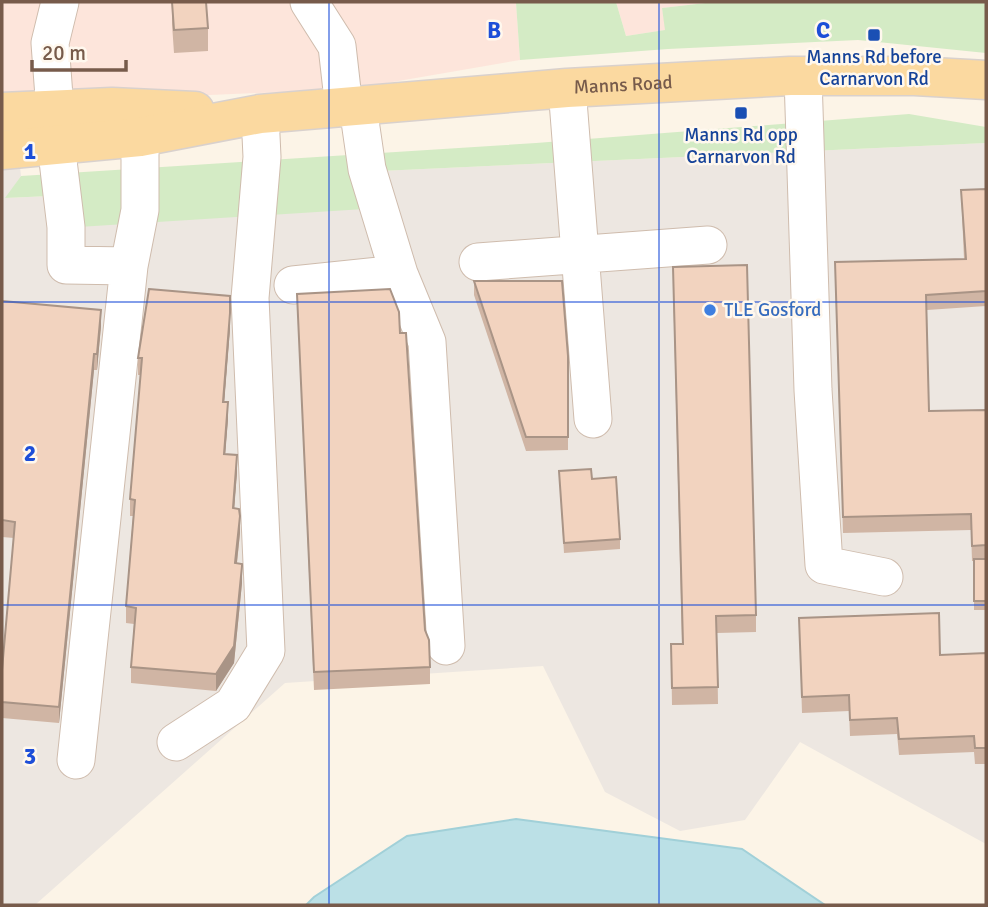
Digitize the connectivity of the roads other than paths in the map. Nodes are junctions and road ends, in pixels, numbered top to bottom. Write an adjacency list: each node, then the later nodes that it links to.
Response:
1 (60, 2): 9 (lane)
2 (309, 2): 6 (lane)
3 (803, 77): 4 (main road, Manns Road); 5 (main road, Manns Road); 19 (lane)
4 (986, 80)
5 (567, 88): 6 (main road, Manns Road); 13 (lane)
6 (351, 107): 8 (main road, Manns Road); 16 (lane)
7 (2, 112): 9 (main road, Manns Road)
8 (260, 114): 9 (main road, Manns Road); 10 (main road, Manns Road); 21 (lane)
9 (56, 127): 10 (main road, Manns Road); 11 (main road, Manns Road); 15 (lane)
10 (140, 136): 15 (lane)
11 (2, 150)
12 (708, 245): 13 (lane)
13 (581, 255): 14 (lane); 18 (lane)
14 (478, 262)
15 (129, 266): 22 (lane)
16 (399, 274): 17 (lane); 20 (lane)
17 (293, 285)
18 (593, 419)
19 (884, 577)
20 (446, 646)
21 (176, 742)
22 (76, 760)

